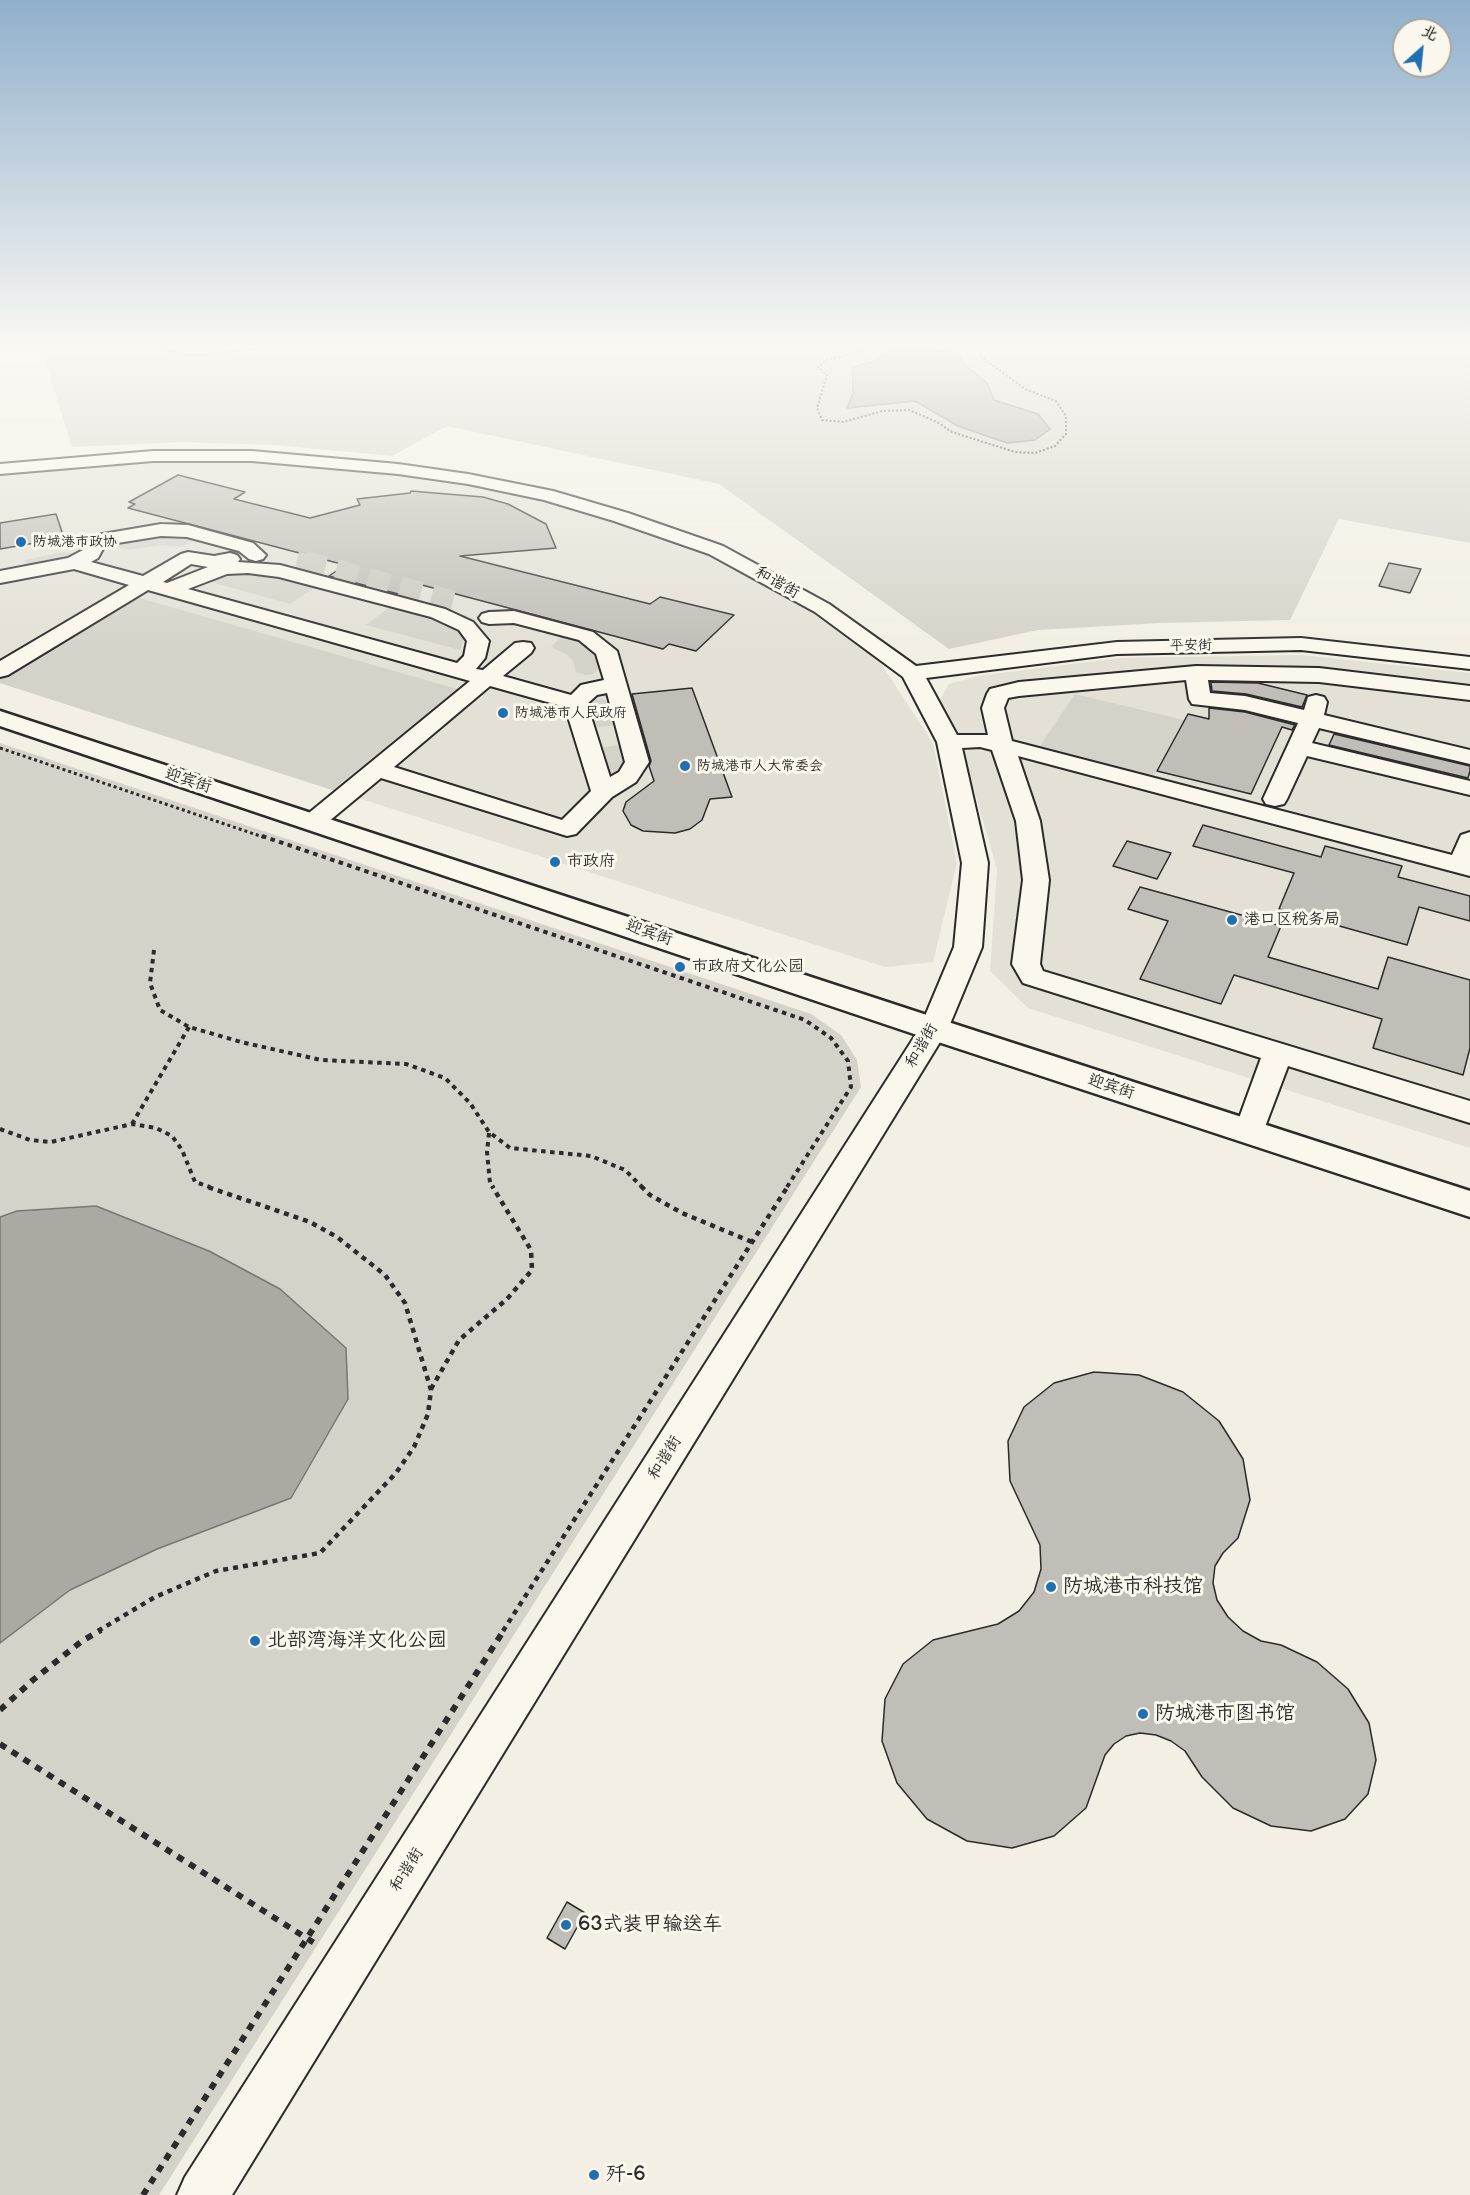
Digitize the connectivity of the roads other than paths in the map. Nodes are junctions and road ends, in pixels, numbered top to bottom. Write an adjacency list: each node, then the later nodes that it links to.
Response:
1 (0, 469): 18 (street, 和谐街)
2 (98, 540): 3 (street); 4 (street); 5 (street)
3 (55, 548)
4 (256, 555): 6 (street); 8 (street)
5 (75, 563): 7 (street); 8 (street)
6 (288, 566): 9 (street); 10 (street)
7 (0, 577)
8 (146, 583): 9 (street); 13 (street)
9 (178, 585): 16 (street)
10 (447, 607): 11 (street); 16 (street)
11 (489, 618): 21 (street); 22 (street)
12 (0, 651): 13 (street)
13 (21, 657): 17 (street)
14 (1429, 658): 15 (street, 平安街); 18 (street, 平安街); 23 (street)
15 (1470, 663)
16 (468, 664): 21 (street)
17 (0, 670)
18 (912, 673): 28 (street, 和谐街)
19 (1196, 673): 20 (street); 27 (street); 29 (street)
20 (1319, 675): 23 (street); 27 (street)
21 (487, 678): 25 (street); 32 (street)
22 (616, 684): 25 (street); 34 (street)
23 (1433, 687): 24 (street)
24 (1470, 693)
25 (575, 703): 34 (street)
26 (0, 718): 36 (main road, 迎宾街)
27 (1311, 719): 30 (street); 31 (street)
28 (950, 742): 29 (street); 39 (street, 和谐街)
29 (1002, 746): 38 (street); 40 (street)
30 (1299, 747): 33 (street); 35 (street)
31 (1470, 757)
32 (377, 769): 34 (street); 36 (street)
33 (1470, 788)
34 (603, 792)
35 (1275, 799)
36 (312, 822): 39 (main road, 迎宾街)
37 (1470, 840): 38 (street)
38 (1466, 867)
39 (934, 1029): 42 (main road, 迎宾街); 44 (street, 和谐街)
40 (1278, 1052): 41 (street); 42 (street)
41 (1470, 1112)
42 (1249, 1132): 43 (main road, 迎宾街)
43 (1470, 1204)
44 (203, 2195)

